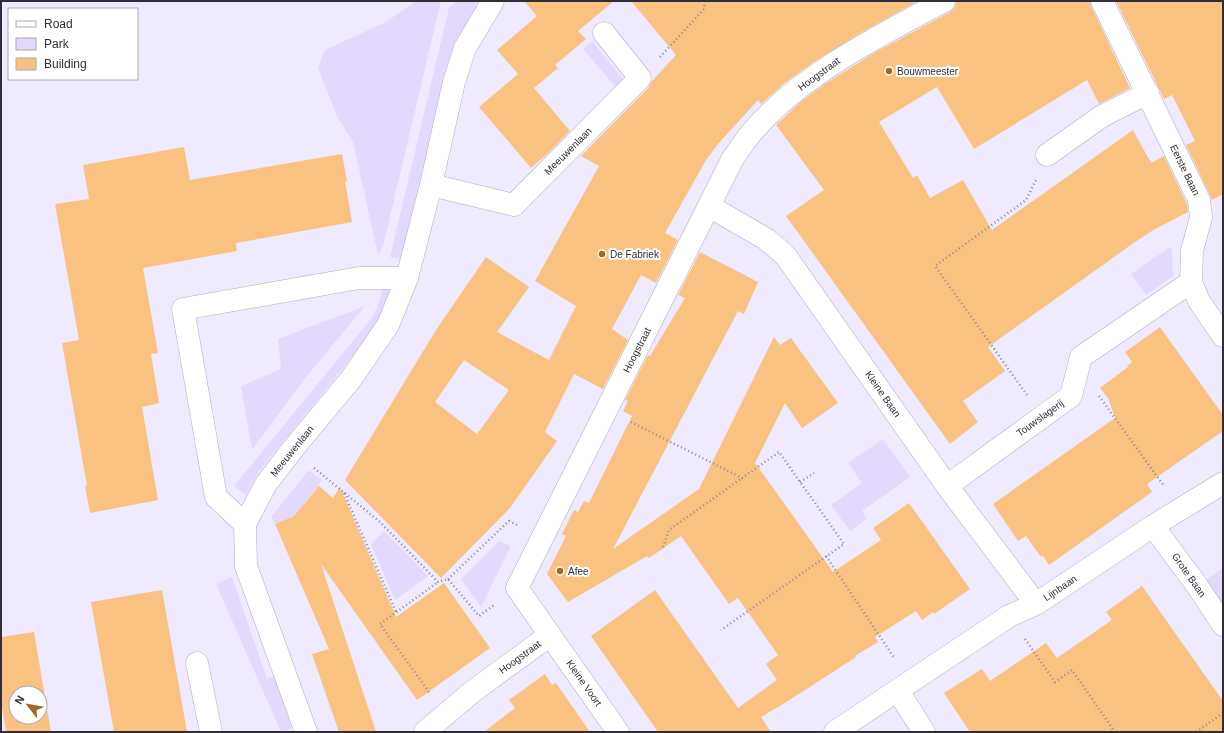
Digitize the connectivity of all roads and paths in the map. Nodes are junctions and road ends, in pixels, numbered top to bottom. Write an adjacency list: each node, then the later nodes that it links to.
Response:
1 (493, 1): 9 (street, Meeuwenlaan)
2 (705, 1): 6 (path)
3 (944, 1): 10 (street, Hoogstraat)
4 (1102, 1): 7 (street, Eerste Baan)
5 (604, 33): 6 (street)
6 (640, 78): 9 (street, Meeuwenlaan)
7 (1148, 93): 8 (street); 12 (street, Eerste Baan)
8 (1048, 156): 16 (path)
9 (432, 185): 11 (street, Meeuwenlaan)
10 (709, 206): 15 (street, Hoogstraat); 22 (street, Kleine Baan)
11 (407, 278): 17 (street, Meeuwenlaan); 25 (street)
12 (1191, 282): 13 (street, Eerste Baan); 14 (street, Touwslagerij)
13 (1223, 336)
14 (1070, 396): 16 (street, Touwslagerij); 24 (path)
15 (607, 410): 19 (path); 27 (street, Hoogstraat)
16 (1042, 417): 22 (street, Touwslagerij)
17 (292, 450): 23 (path); 25 (street, Meeuwenlaan)
18 (814, 473): 20 (path)
19 (742, 478): 20 (path); 28 (path)
20 (800, 482): 29 (path)
21 (1223, 483): 24 (street, Lijnbaan)
22 (947, 486): 33 (street, Kleine Baan)
23 (344, 492): 31 (path); 34 (path)
24 (1181, 509): 26 (street, Lijnbaan)
25 (245, 524): 44 (street, Meeuwenlaan)
26 (1153, 526): 33 (street, Lijnbaan); 36 (street, Grote Baan)
27 (543, 537): 30 (path); 32 (street, Hoogstraat)
28 (663, 548)
29 (826, 556): 37 (path); 40 (path)
30 (448, 579): 31 (path); 32 (path)
31 (438, 582): 34 (path)
32 (517, 588): 38 (street, Hoogstraat)
33 (1036, 604): 35 (street, Lijnbaan)
34 (396, 612): 42 (path)
35 (1009, 616): 40 (street, Lijnbaan); 49 (path)
36 (1223, 625)
37 (721, 630)
38 (550, 635): 42 (street, Hoogstraat); 46 (street, Kleine Voort)
39 (197, 663): 43 (street)
40 (904, 687): 47 (street, Lijnbaan); 48 (street)
41 (1223, 713): 50 (path)
42 (445, 715): 45 (street, Hoogstraat)
43 (211, 732)
44 (306, 732)
45 (425, 732)
46 (618, 732)
47 (835, 732)
48 (924, 732)
49 (1116, 732)
50 (1196, 732)

